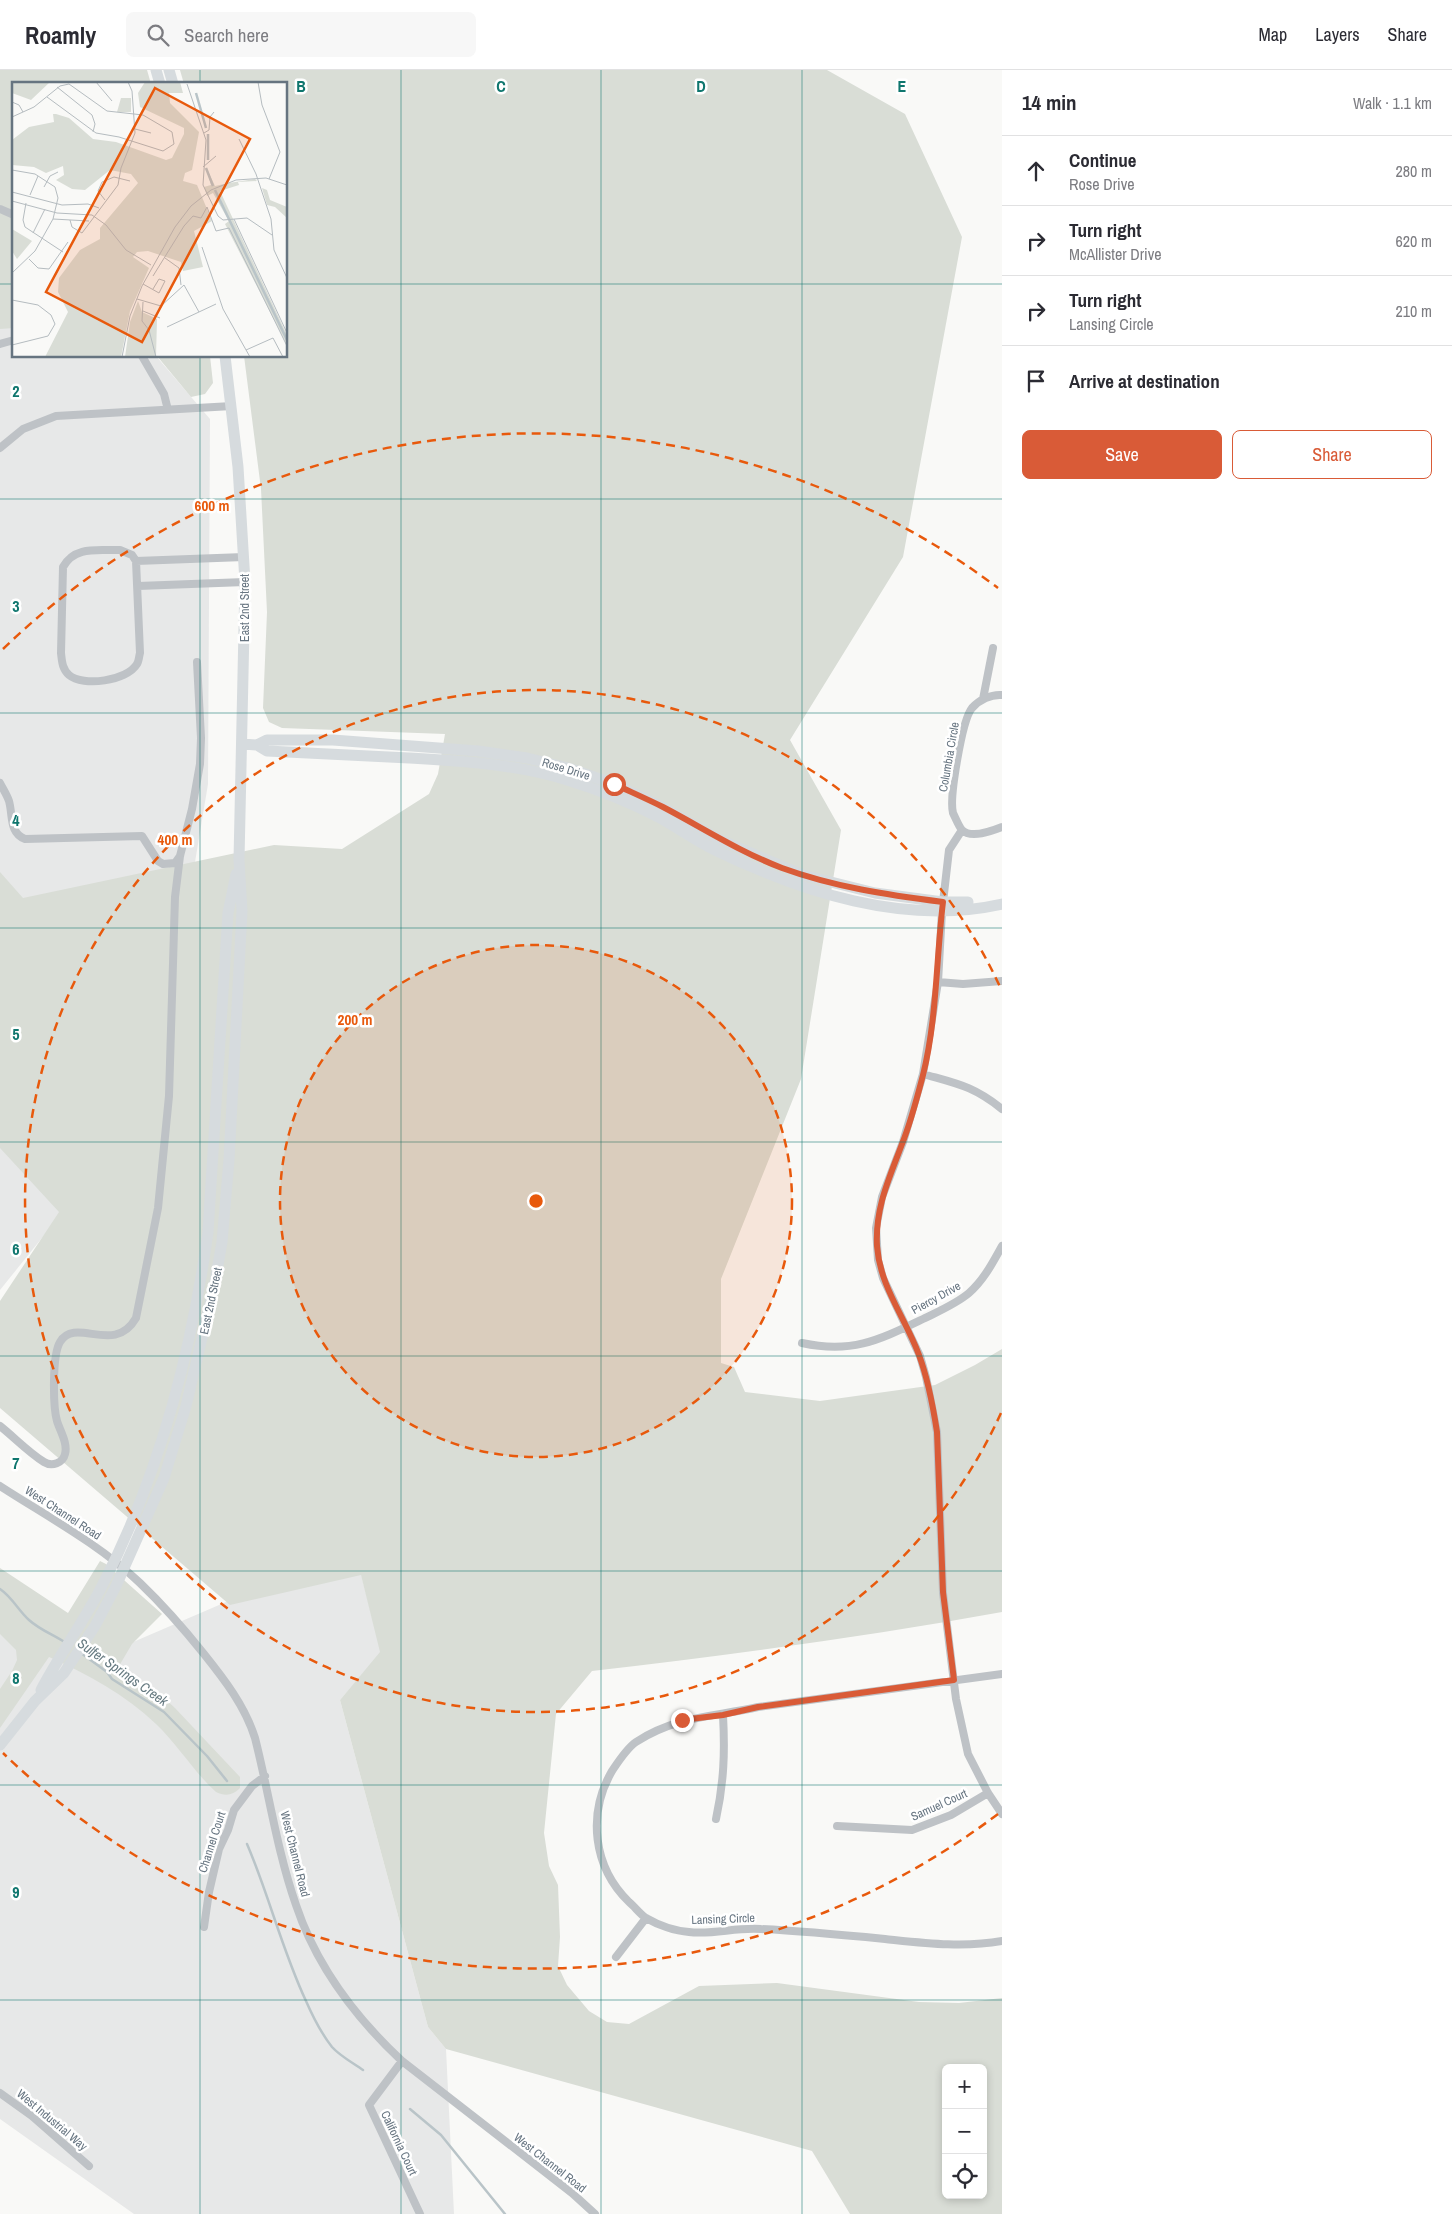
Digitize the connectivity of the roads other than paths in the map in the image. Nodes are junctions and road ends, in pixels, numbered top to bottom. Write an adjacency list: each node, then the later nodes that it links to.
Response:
1 (0, 208): 2 (street)
2 (12, 214)
3 (143, 358): 6 (street)
4 (225, 358): 5 (main road, East 2nd Street)
5 (232, 406): 6 (street); 8 (main road, East 2nd Street)
6 (168, 410): 7 (street)
7 (0, 448)
8 (244, 557): 9 (street); 10 (main road, East 2nd Street)
9 (136, 561): 11 (street); 11 (street)
10 (245, 582): 11 (street); 16 (main road, East 2nd Street)
11 (138, 586)
12 (993, 648): 15 (street)
13 (197, 662): 20 (street)
14 (1002, 695): 15 (street)
15 (983, 699): 19 (street, Columbia Circle)
16 (243, 744): 21 (main road, East 2nd Street); 24 (main road, Rose Drive)
17 (0, 783): 20 (street)
18 (1002, 827): 19 (street)
19 (962, 830): 24 (street)
20 (180, 856): 32 (street)
21 (239, 860): 36 (main road, East 2nd Street); 36 (main road, East 2nd Street)
22 (1002, 896): 24 (main road, Rose Drive)
23 (1002, 904): 24 (main road, Rose Drive)
24 (942, 907): 26 (street)
25 (1002, 981): 26 (street)
26 (938, 982): 27 (street)
27 (924, 1074): 28 (street); 30 (street)
28 (1002, 1109)
29 (1002, 1246): 30 (street, Piercy Drive)
30 (906, 1327): 31 (street, Piercy Drive); 35 (street)
31 (802, 1344)
32 (0, 1426)
33 (0, 1486): 39 (street, West Channel Road)
34 (1002, 1674): 35 (street, Lansing Circle)
35 (954, 1680): 37 (street, Lansing Circle); 40 (street)
36 (35, 1701): 38 (main road, East 2nd Street)
37 (723, 1715): 42 (street); 44 (street, Lansing Circle)
38 (0, 1745)
39 (265, 1776): 45 (street, Channel Court); 48 (street, West Channel Road)
40 (988, 1793): 41 (street); 43 (street, Samuel Court)
41 (1002, 1814)
42 (716, 1819)
43 (837, 1826)
44 (646, 1918): 46 (street, Lansing Circle); 47 (street)
45 (204, 1927)
46 (1002, 1941)
47 (616, 1958)
48 (402, 2061): 51 (street, California Court); 52 (street, West Channel Road)
49 (0, 2093): 50 (street, West Industrial Way)
50 (89, 2166)
51 (420, 2214)
52 (595, 2214)

